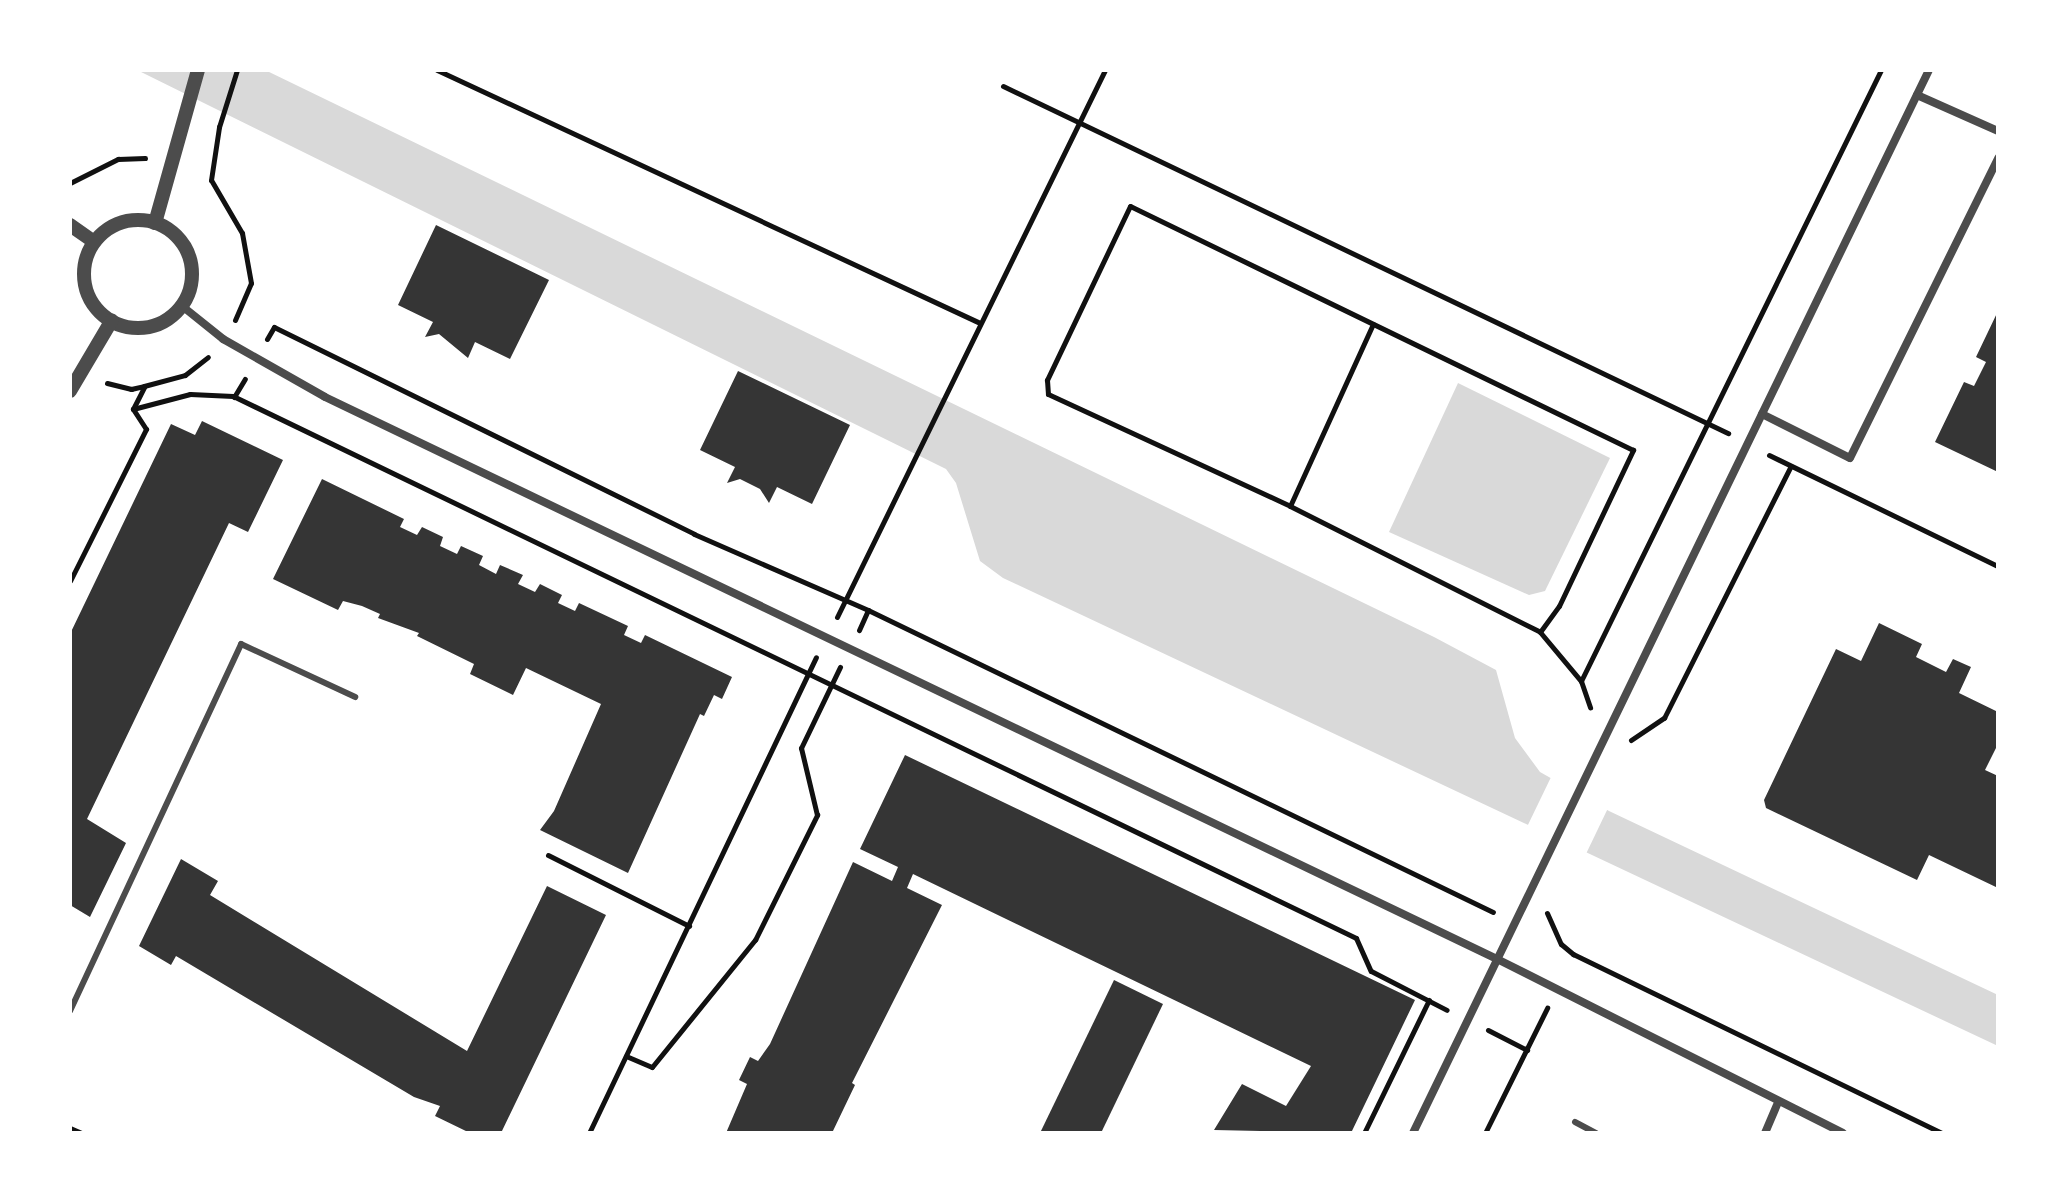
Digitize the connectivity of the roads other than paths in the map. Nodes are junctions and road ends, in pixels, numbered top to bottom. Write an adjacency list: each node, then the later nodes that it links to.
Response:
1 (198, 70): 6 (street)
2 (1929, 70): 3 (street)
3 (1917, 95): 4 (street); 12 (street)
4 (1998, 131)
5 (1998, 158): 12 (street)
6 (155, 223): 8 (street); 9 (street)
7 (70, 225): 8 (street)
8 (94, 242): 10 (street)
9 (182, 306): 10 (street); 14 (street)
10 (112, 320): 11 (street)
11 (70, 391)
12 (1762, 414): 14 (street)
13 (355, 697): 15 (lane)
14 (1497, 959): 16 (street); 18 (street)
15 (70, 1011)
16 (1778, 1102): 20 (street); 21 (street)
17 (1575, 1122): 19 (lane)
18 (1413, 1133)
19 (1596, 1133)
20 (1765, 1133)
21 (1843, 1133)

